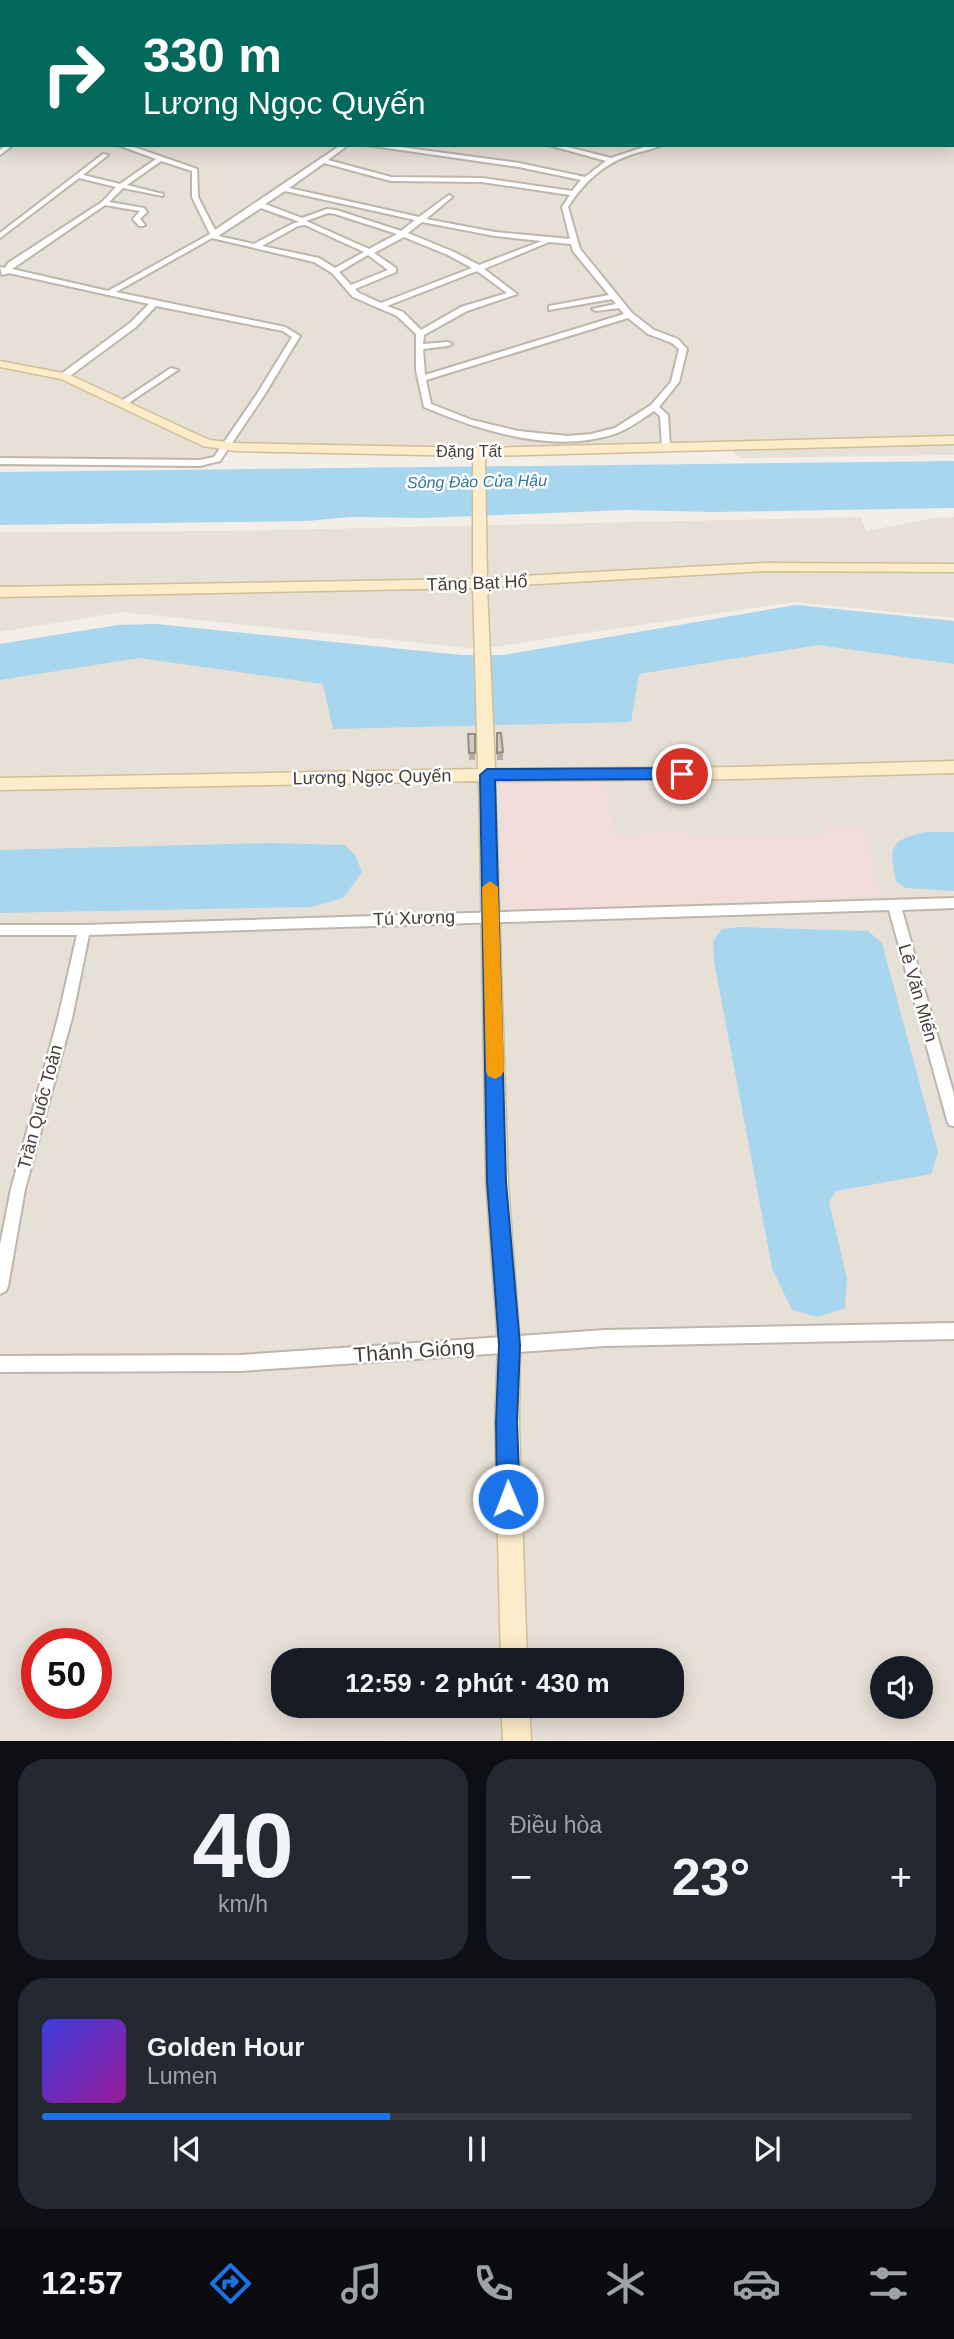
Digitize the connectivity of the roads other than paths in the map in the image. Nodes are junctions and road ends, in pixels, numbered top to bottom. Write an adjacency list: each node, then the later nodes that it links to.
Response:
1 (136, 147): 7 (street)
2 (342, 147): 9 (street)
3 (384, 147): 11 (street)
4 (559, 147): 8 (street)
5 (651, 147): 8 (street)
6 (105, 155): 10 (street)
7 (161, 158): 12 (street); 24 (street)
8 (610, 160): 11 (street)
9 (323, 161): 13 (street); 14 (street)
10 (77, 176): 12 (street); 23 (street)
11 (587, 179): 14 (street)
12 (120, 187): 15 (street); 17 (street)
13 (285, 189): 18 (street); 19 (street)
14 (573, 193): 26 (street)
15 (161, 195)
16 (449, 197): 19 (street)
17 (104, 203): 21 (street); 29 (street)
18 (260, 205): 20 (street); 24 (street)
19 (420, 220): 22 (street); 25 (street)
20 (304, 221): 22 (street); 27 (street); 28 (street)
21 (141, 225)
22 (402, 234): 28 (street); 30 (street)
23 (0, 236)
24 (215, 237): 27 (street); 34 (street)
25 (549, 240): 26 (street); 30 (street)
26 (575, 242): 35 (street)
27 (254, 247): 31 (street)
28 (367, 251): 31 (street); 33 (street)
29 (4, 269): 32 (street); 34 (street)
30 (479, 269): 38 (street); 42 (street)
31 (335, 271): 33 (street)
32 (0, 277)
33 (350, 288): 38 (street)
34 (111, 292): 36 (street)
35 (614, 296): 37 (street); 39 (street)
36 (156, 302): 47 (street); 52 (street)
37 (622, 305): 40 (street); 41 (street)
38 (379, 307): 42 (street)
39 (552, 308)
40 (596, 309)
41 (629, 315): 48 (street); 50 (street)
42 (420, 334): 44 (street)
43 (448, 344): 44 (street)
44 (419, 346): 48 (street)
45 (0, 364): 47 (street, Đặng Tất)
46 (174, 370): 49 (street)
47 (64, 376): 49 (street, Đặng Tất)
48 (424, 378): 50 (street)
49 (121, 404): 52 (street, Đặng Tất)
50 (654, 407): 53 (street)
51 (954, 440): 53 (street, Đặng Tất)
52 (225, 446): 54 (street, Đặng Tất); 55 (street)
53 (666, 447): 54 (street, Đặng Tất)
54 (480, 456): 57 (street)
55 (0, 461)
56 (954, 568): 57 (street, Tăng Bạt Hổ)
57 (480, 583): 58 (street, Tăng Bạt Hổ); 60 (street)
58 (0, 592)
59 (954, 767): 60 (street, Lương Ngọc Quyến)
60 (487, 775): 61 (street, Lương Ngọc Quyến); 64 (street)
61 (0, 784)
62 (954, 903): 63 (street, Tú Xương)
63 (894, 905): 64 (street, Tú Xương); 67 (street, Lê Văn Miến)
64 (490, 916): 66 (street, Tú Xương); 71 (street)
65 (0, 930): 66 (street, Tú Xương)
66 (84, 930): 69 (street, Trần Quốc Toản)
67 (949, 1086): 68 (street, Lê Văn Miến)
68 (954, 1120)
69 (0, 1286)
70 (954, 1331): 71 (street, Thánh Gióng)
71 (509, 1345): 72 (street, Thánh Gióng); 73 (street)
72 (0, 1364)
73 (514, 1648)
74 (515, 1718): 75 (street)
75 (516, 1741)

